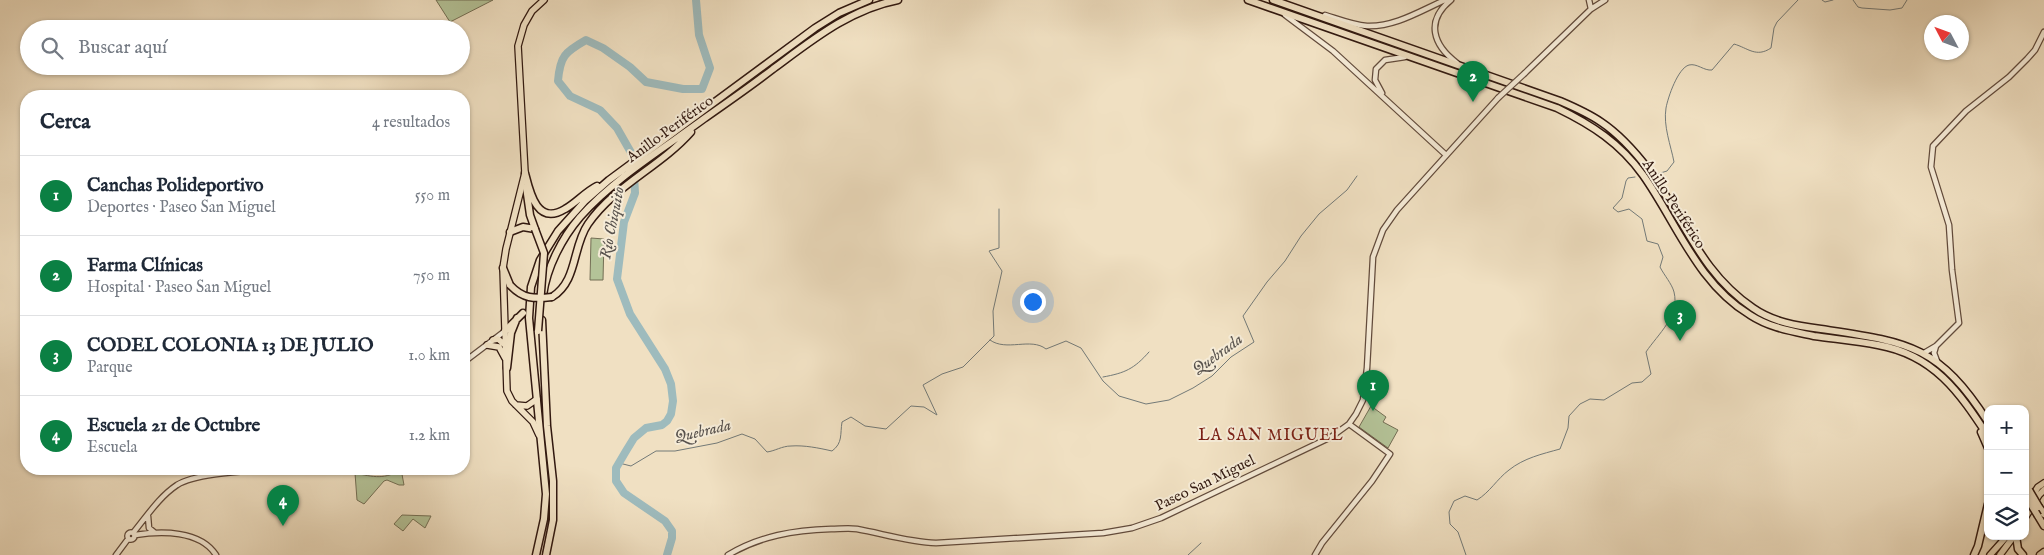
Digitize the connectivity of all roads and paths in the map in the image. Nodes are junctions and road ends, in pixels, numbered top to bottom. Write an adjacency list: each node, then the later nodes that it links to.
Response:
1 (544, 0): 18 (main road)
2 (869, 0): 20 (highway, Anillo Periférico)
3 (898, 0): 19 (highway, Anillo Periférico)
4 (1248, 0): 10 (highway, Anillo Periférico)
5 (1272, 0): 11 (highway, Anillo Periférico)
6 (1445, 0): 11 (street)
7 (1450, 0): 15 (street)
8 (1589, 0): 12 (street)
9 (1605, 0): 12 (street, Paseo San Miguel)
10 (1273, 8): 14 (highway, Anillo Periférico); 16 (street)
11 (1294, 8): 15 (highway, Anillo Periférico)
12 (1591, 9): 17 (street, Paseo San Miguel, bridge)
13 (2044, 32): 28 (street)
14 (1412, 57): 16 (street); 37 (highway, Anillo Periférico)
15 (1462, 67): 29 (highway, Anillo Periférico)
16 (1388, 102): 17 (street)
17 (1446, 155): 39 (street, Paseo San Miguel)
18 (525, 173): 20 (highway); 21 (highway); 22 (main road)
19 (625, 181): 23 (highway, bridge); 34 (highway, Anillo Periférico)
20 (605, 183): 35 (highway, Anillo Periférico)
21 (535, 229): 22 (highway); 34 (highway, bridge)
22 (510, 232): 23 (main road)
23 (503, 268): 24 (main road)
24 (505, 331): 25 (street); 27 (main road); 33 (highway)
25 (493, 340): 26 (street); 27 (main road)
26 (487, 345): 30 (street); 31 (main road)
27 (506, 346): 31 (main road)
28 (1936, 346): 29 (street); 32 (street)
29 (1924, 352): 32 (highway, Anillo Periférico)
30 (470, 358)
31 (506, 360): 33 (main road)
32 (1938, 363): 38 (highway, Anillo Periférico)
33 (507, 368): 36 (main road)
34 (543, 368): 62 (highway, Anillo Periférico)
35 (537, 399): 36 (main road); 41 (highway, Anillo Periférico)
36 (516, 405): 41 (main road)
37 (1975, 416): 40 (highway, Anillo Periférico); 42 (highway)
38 (1984, 416)
39 (1348, 424): 63 (street, Paseo San Miguel); 64 (street)
40 (1984, 430)
41 (539, 435): 61 (highway, Anillo Periférico)
42 (1984, 438)
43 (219, 475): 50 (street)
44 (2044, 482): 47 (main road)
45 (2044, 490): 48 (main road)
46 (2028, 495): 49 (highway, bridge)
47 (2029, 502)
48 (2029, 511)
49 (2041, 511): 52 (highway)
50 (149, 513): 53 (street); 54 (street)
51 (1984, 521): 65 (highway)
52 (2044, 526)
53 (154, 532): 54 (street); 60 (street)
54 (134, 534): 59 (street)
55 (2003, 540): 66 (main road)
56 (2012, 540): 67 (main road)
57 (2016, 540): 68 (highway)
58 (2044, 552): 69 (highway)
59 (116, 555)
60 (216, 555)
61 (537, 555)
62 (545, 555)
63 (728, 555)
64 (1315, 555)
65 (1974, 555)
66 (1990, 555)
67 (2000, 555)
68 (2023, 555)
69 (2040, 555)

